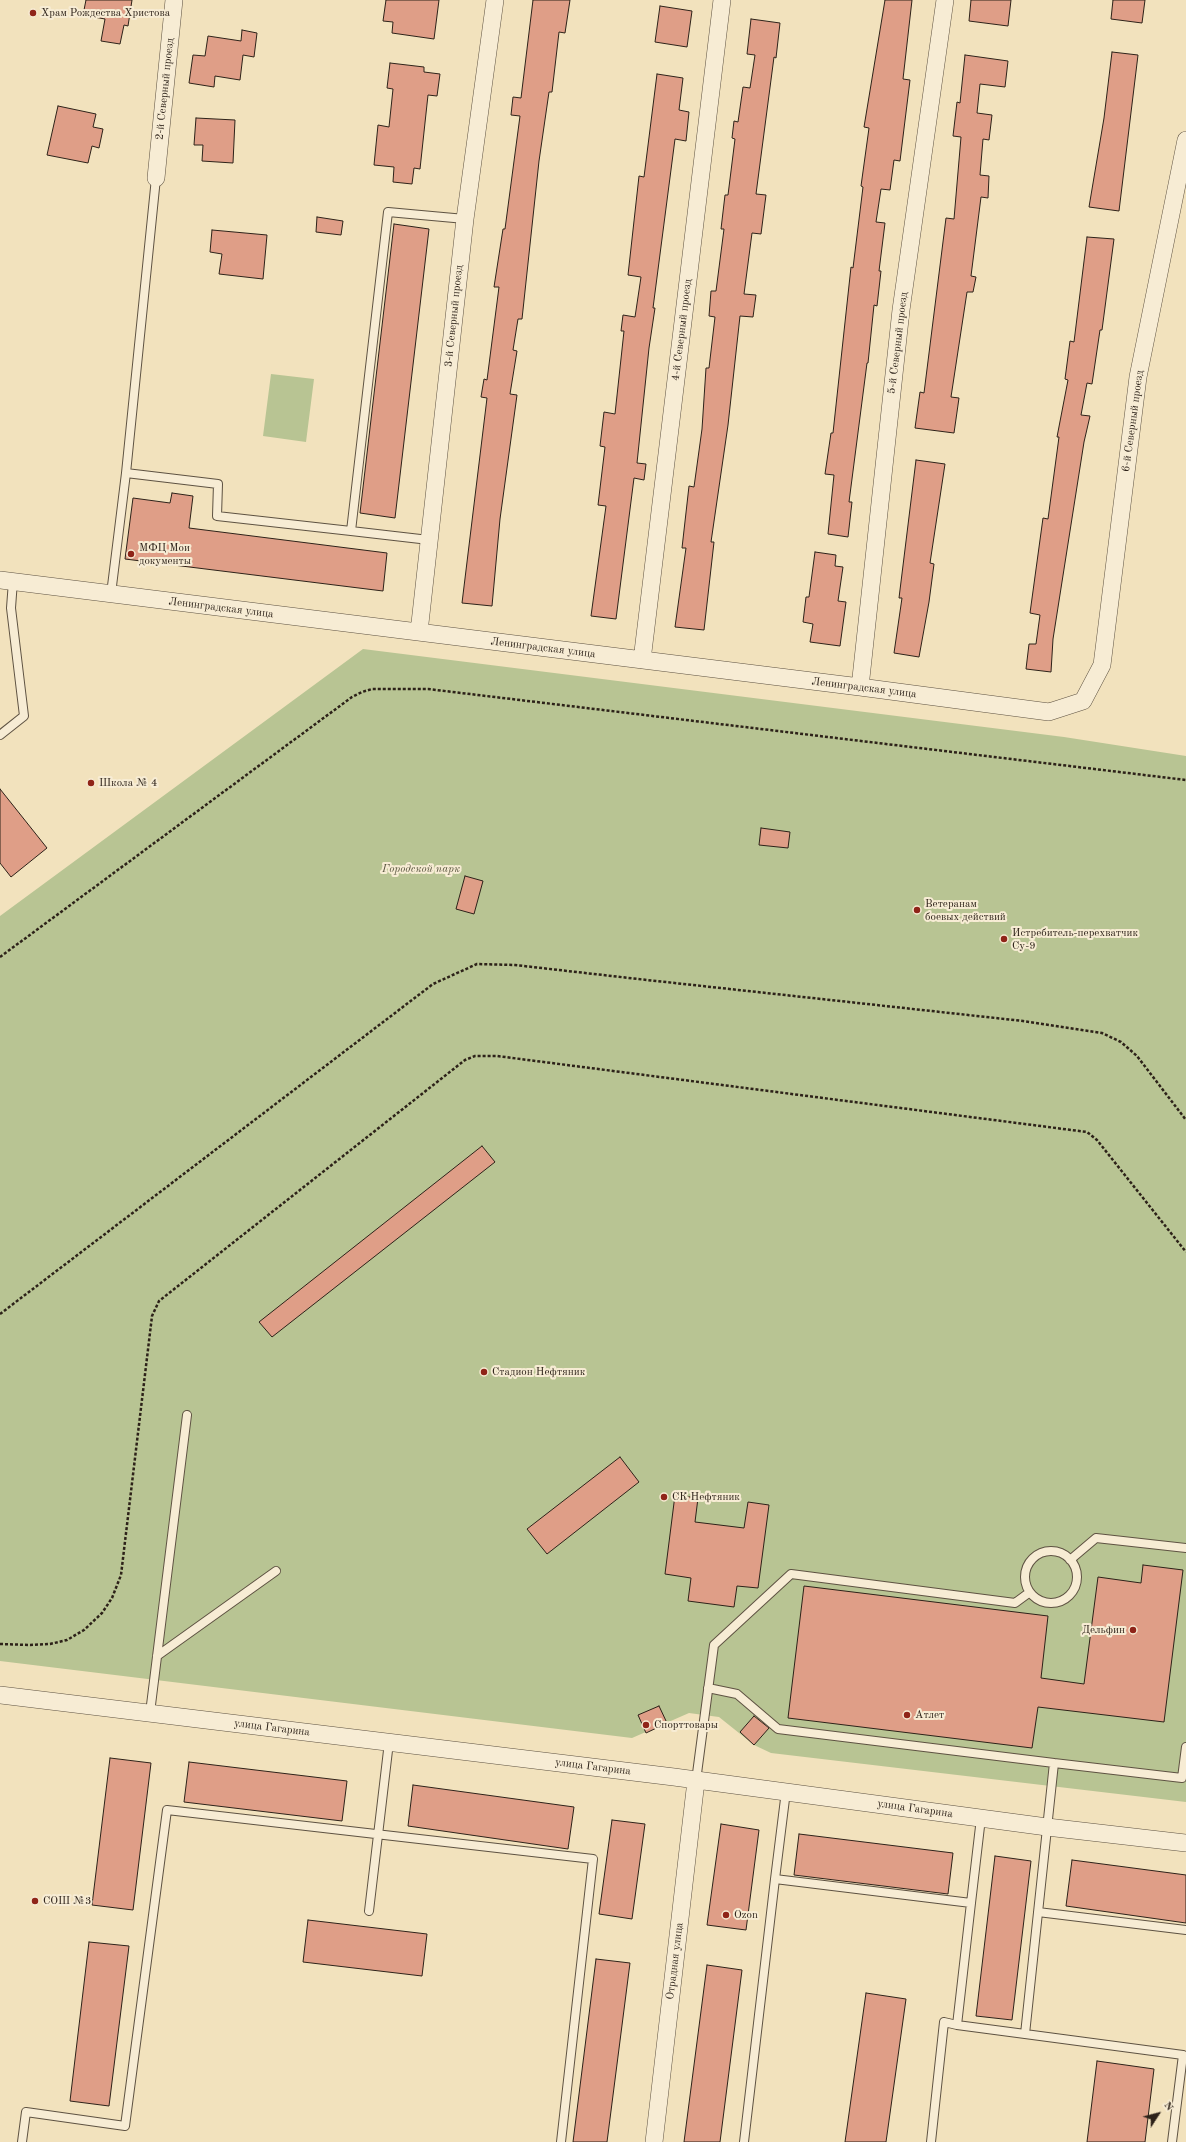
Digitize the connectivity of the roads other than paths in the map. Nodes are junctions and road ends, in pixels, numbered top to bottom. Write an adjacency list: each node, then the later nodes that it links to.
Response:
1 (174, 0): 6 (street, 2-й Северный проезд)
2 (495, 0): 7 (street, 3-й Северный проезд)
3 (722, 0): 14 (street, 4-й Северный проезд)
4 (945, 0): 15 (street, 5-й Северный проезд)
5 (1186, 140): 16 (street, 6-й Северный проезд)
6 (156, 178): 8 (lane)
7 (465, 218): 9 (lane); 10 (street, 3-й Северный проезд)
8 (126, 473): 9 (lane); 12 (lane)
9 (351, 531): 10 (lane)
10 (429, 540): 13 (street, 3-й Северный проезд)
11 (6, 580): 12 (street, Ленинградская улица); 17 (lane)
12 (111, 594): 13 (street, Ленинградская улица)
13 (419, 632): 14 (street, Ленинградская улица)
14 (642, 660): 15 (street, Ленинградская улица)
15 (860, 687): 16 (street, Ленинградская улица)
16 (1083, 701)
17 (0, 735)
18 (187, 1415): 23 (lane)
19 (1186, 1548): 20 (lane)
20 (1070, 1560): 22 (lane); 22 (lane)
21 (276, 1571): 23 (lane)
22 (1030, 1592): 24 (lane)
23 (157, 1656): 26 (lane)
24 (708, 1688): 29 (lane); 30 (lane)
25 (0, 1695): 26 (street, улица Гагарина)
26 (150, 1714): 27 (street, улица Гагарина)
27 (389, 1742): 30 (street, улица Гагарина); 34 (lane)
28 (1186, 1747): 29 (lane)
29 (1054, 1763): 33 (lane)
30 (696, 1781): 31 (street, улица Гагарина); 45 (street, Отрадная улица)
31 (786, 1791): 32 (street, улица Гагарина); 36 (lane)
32 (981, 1818): 33 (street, улица Гагарина); 37 (lane)
33 (1047, 1827): 35 (street, улица Гагарина); 39 (lane)
34 (378, 1834): 38 (lane); 43 (lane); 44 (lane)
35 (1186, 1843)
36 (775, 1879): 37 (lane); 46 (lane)
37 (971, 1903): 41 (lane)
38 (369, 1911)
39 (1038, 1912): 40 (lane); 42 (lane)
40 (1186, 1930)
41 (957, 2025): 42 (lane); 47 (lane)
42 (1025, 2034): 48 (lane)
43 (22, 2142)
44 (561, 2142)
45 (654, 2142)
46 (744, 2142)
47 (931, 2142)
48 (1172, 2142)

